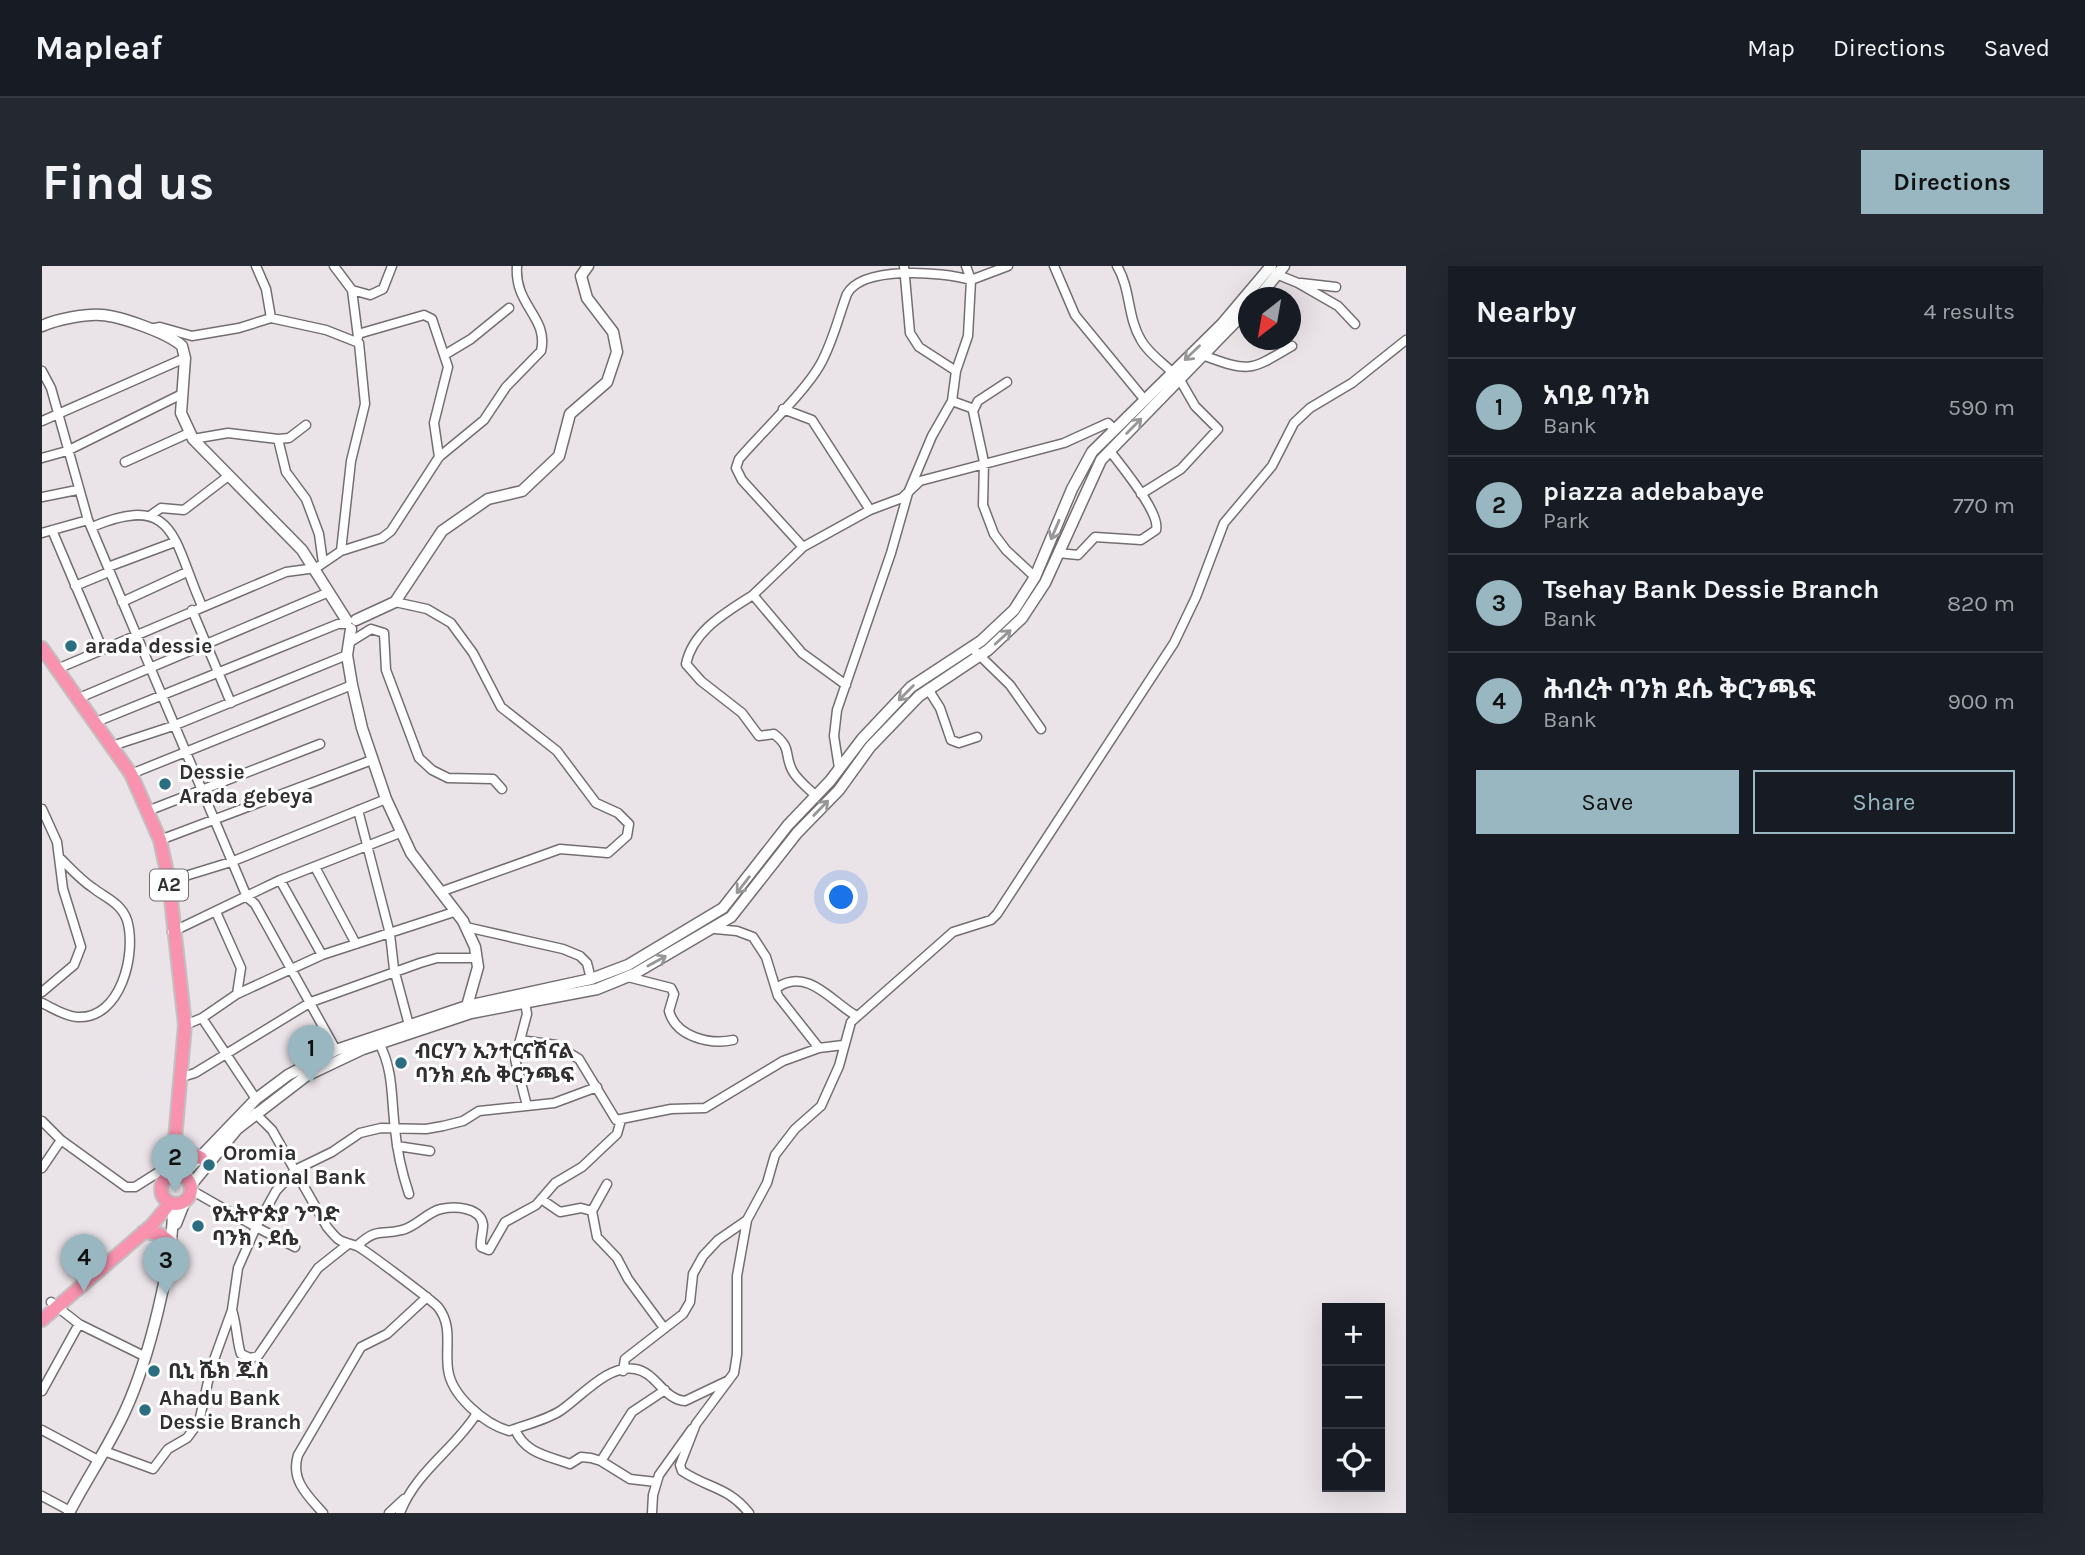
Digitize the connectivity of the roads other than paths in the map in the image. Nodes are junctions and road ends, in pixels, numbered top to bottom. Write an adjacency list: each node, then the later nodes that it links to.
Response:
1 (256, 266): 21 (street)
2 (334, 266): 18 (street)
3 (392, 266): 18 (street)
4 (516, 266): 50 (street)
5 (588, 266): 76 (street)
6 (966, 266): 13 (street)
7 (1008, 266): 13 (street)
8 (1054, 266): 38 (street)
9 (1117, 266): 34 (street)
10 (1284, 266): 12 (street)
11 (904, 268): 13 (street); 33 (street); 40 (street)
12 (1273, 270): 14 (street); 15 (street); 16 (street)
13 (971, 281): 33 (street)
14 (1298, 283): 17 (street); 23 (street)
15 (1257, 287)
16 (1264, 287)
17 (1336, 287)
18 (352, 290): 26 (street)
19 (1238, 307): 34 (street, one-way to 34)
20 (509, 308): 29 (street)
21 (271, 318): 25 (street); 26 (street)
22 (1238, 320): 30 (street)
23 (1355, 324)
24 (42, 327): 25 (street)
25 (147, 329): 31 (street)
26 (359, 339): 29 (street); 66 (street)
27 (1406, 340): 149 (street)
28 (1285, 350): 30 (street)
29 (446, 354): 50 (street)
30 (1205, 356): 35 (street)
31 (186, 358): 37 (street); 42 (street)
32 (42, 371): 42 (street)
33 (957, 371): 39 (street)
34 (1172, 372): 38 (street)
35 (1180, 380): 49 (street, one-way to 35); 57 (street)
36 (1007, 382): 41 (street)
37 (181, 394): 46 (street); 48 (street)
38 (1144, 399): 45 (street)
39 (952, 401): 41 (street); 56 (street)
40 (783, 409): 59 (street); 65 (street)
41 (974, 409): 53 (street)
42 (58, 416): 43 (street); 48 (street)
43 (42, 421)
44 (306, 425): 47 (street)
45 (1114, 429): 53 (street); 71 (street, one-way to 71)
46 (191, 436): 47 (street); 52 (street); 54 (street)
47 (278, 439): 68 (street)
48 (67, 451): 51 (street); 55 (street)
49 (1110, 451): 57 (street); 67 (street)
50 (439, 457): 66 (street)
51 (42, 458)
52 (125, 462)
53 (984, 466): 56 (street); 71 (street)
54 (227, 477): 60 (street); 68 (street)
55 (77, 489): 58 (street); 61 (street)
56 (908, 493): 59 (street); 92 (street)
57 (1141, 494): 67 (street)
58 (42, 498)
59 (870, 510): 65 (street)
60 (151, 515): 61 (street); 64 (street)
61 (90, 524): 62 (street); 69 (street)
62 (52, 530): 63 (street); 72 (street)
63 (42, 533)
64 (175, 542): 69 (street); 70 (street)
65 (803, 547): 74 (street)
66 (341, 551): 68 (street)
67 (1058, 553): 87 (street, one-way to 67)
68 (319, 566): 73 (street); 77 (street)
69 (108, 570): 72 (street); 75 (street)
70 (187, 572): 75 (street); 77 (street)
71 (1035, 577): 83 (street)
72 (75, 586): 85 (street)
73 (329, 592): 79 (street); 82 (street)
74 (753, 594): 92 (street); 109 (street)
75 (122, 602): 80 (street)
76 (395, 602): 79 (street); 125 (street)
77 (202, 606): 78 (street)
78 (192, 610): 80 (street); 82 (street)
79 (350, 623): 81 (street); 90 (street)
80 (136, 635): 85 (street); 88 (street)
81 (350, 642): 86 (street); 108 (street)
82 (206, 645): 88 (street); 90 (street)
83 (971, 647): 87 (street); 105 (street, one-way to 105)
84 (42, 648): 89 (highway, A2)
85 (102, 648): 89 (street)
86 (347, 656): 91 (street); 96 (street)
87 (979, 656): 93 (street); 99 (street)
88 (149, 668): 94 (street); 95 (street)
89 (57, 669): 95 (highway, A2)
90 (217, 674): 94 (street); 96 (street)
91 (352, 685): 103 (street); 104 (street)
92 (846, 685): 105 (street)
93 (928, 689): 100 (street); 120 (street, one-way to 93)
94 (160, 697): 97 (street); 98 (street)
95 (79, 698): 97 (highway, A2)
96 (231, 703): 98 (street)
97 (96, 722): 102 (highway, A2)
98 (173, 726): 102 (street); 103 (street)
99 (1041, 729)
100 (977, 737)
101 (320, 744): 107 (street)
102 (112, 746): 106 (highway, A2)
103 (185, 753): 106 (street); 107 (street)
104 (372, 760): 110 (street); 114 (street)
105 (839, 768): 109 (street)
106 (131, 774): 112 (highway, A2)
107 (199, 789): 112 (street); 114 (street)
108 (502, 789)
109 (816, 796): 118 (street)
110 (386, 799): 113 (street); 115 (street)
111 (42, 809): 119 (street)
112 (150, 810): 116 (highway, A2)
113 (358, 810): 117 (street); 121 (street)
114 (213, 818): 116 (street); 121 (street)
115 (400, 833): 117 (street); 125 (street)
116 (160, 840): 124 (highway, A2)
117 (366, 847): 122 (street); 132 (street)
118 (767, 853): 120 (street); 139 (street, one-way to 139)
119 (61, 859): 142 (street); 146 (street)
120 (777, 859): 130 (street)
121 (231, 862): 124 (street); 126 (street)
122 (315, 867): 123 (street); 133 (street)
123 (281, 880): 126 (street); 134 (street)
124 (169, 881): 131 (highway, A2)
125 (440, 892): 128 (street)
126 (247, 897): 127 (street); 137 (street)
127 (216, 912): 131 (street); 143 (street)
128 (454, 912): 129 (street); 132 (street)
129 (466, 927): 135 (street); 139 (street)
130 (715, 929): 138 (street, one-way to 130); 140 (street)
131 (172, 932): 150 (highway, A2)
132 (390, 934): 133 (street); 136 (street)
133 (356, 944): 134 (street)
134 (323, 956): 137 (street)
135 (477, 958): 136 (street); 147 (street)
136 (394, 969): 145 (street); 151 (street)
137 (290, 972): 143 (street); 145 (street)
138 (628, 976): 141 (street); 153 (street)
139 (591, 979): 141 (street)
140 (778, 987): 149 (street); 156 (street)
141 (567, 990): 144 (street)
142 (42, 992)
143 (237, 994): 148 (street)
144 (525, 999): 147 (street); 152 (street); 154 (street)
145 (311, 1002): 157 (street); 158 (street)
146 (42, 1003)
147 (467, 1006): 151 (street)
148 (202, 1018): 150 (street); 158 (street)
149 (851, 1022): 155 (street)
150 (185, 1025): 159 (highway, A2)
151 (409, 1025): 157 (street)
152 (520, 1040): 160 (street); 162 (street)
153 (733, 1040)
154 (379, 1043): 163 (street); 166 (street)
155 (843, 1045): 156 (street); 179 (street)
156 (819, 1048): 164 (street)
157 (336, 1049): 161 (street)
158 (226, 1052): 159 (street); 161 (street)
159 (182, 1077): 173 (highway, A2)
160 (597, 1087): 162 (street); 164 (street)
161 (256, 1099): 170 (street)
162 (527, 1106): 166 (street)
163 (255, 1114): 172 (street); 173 (street)
164 (621, 1119): 177 (street)
165 (42, 1121): 167 (street)
166 (394, 1127): 168 (street); 172 (street)
167 (61, 1140): 171 (street); 173 (street)
168 (397, 1146): 169 (street); 176 (street)
169 (430, 1151)
170 (201, 1158): 173 (highway); 173 (street)
171 (42, 1168)
172 (295, 1170): 180 (street); 183 (street)
173 (179, 1179): 175 (highway); 175 (highway, A2); 180 (street); 181 (highway); 182 (street)
174 (607, 1184): 178 (street)
175 (161, 1192): 181 (highway, A2)
176 (409, 1194)
177 (541, 1199): 178 (street); 184 (street)
178 (592, 1210): 191 (street)
179 (747, 1220): 191 (street); 194 (street)
180 (256, 1227): 185 (street); 188 (street)
181 (147, 1228): 182 (highway); 187 (highway)
182 (172, 1244): 192 (street)
183 (346, 1245): 184 (street); 188 (street)
184 (357, 1246): 186 (street)
185 (295, 1247)
186 (427, 1297): 197 (street); 207 (street)
187 (50, 1306): 189 (highway); 190 (street)
188 (232, 1310): 201 (street)
189 (42, 1320)
190 (79, 1324): 192 (street); 196 (street)
191 (664, 1328): 193 (street)
192 (144, 1356): 201 (street)
193 (623, 1371): 195 (street); 199 (street)
194 (729, 1380): 195 (street); 198 (street)
195 (665, 1390): 202 (street)
196 (42, 1391)
197 (477, 1413): 199 (street); 205 (street)
198 (696, 1424): 203 (street); 211 (street)
199 (515, 1429): 202 (street)
200 (42, 1430): 201 (street)
201 (102, 1455): 206 (street)
202 (601, 1461): 203 (street)
203 (656, 1482): 210 (street)
204 (42, 1496): 206 (street)
205 (406, 1497): 208 (street); 209 (street)
206 (69, 1512)
207 (323, 1513)
208 (389, 1513)
209 (400, 1513)
210 (652, 1513)
211 (750, 1513)

